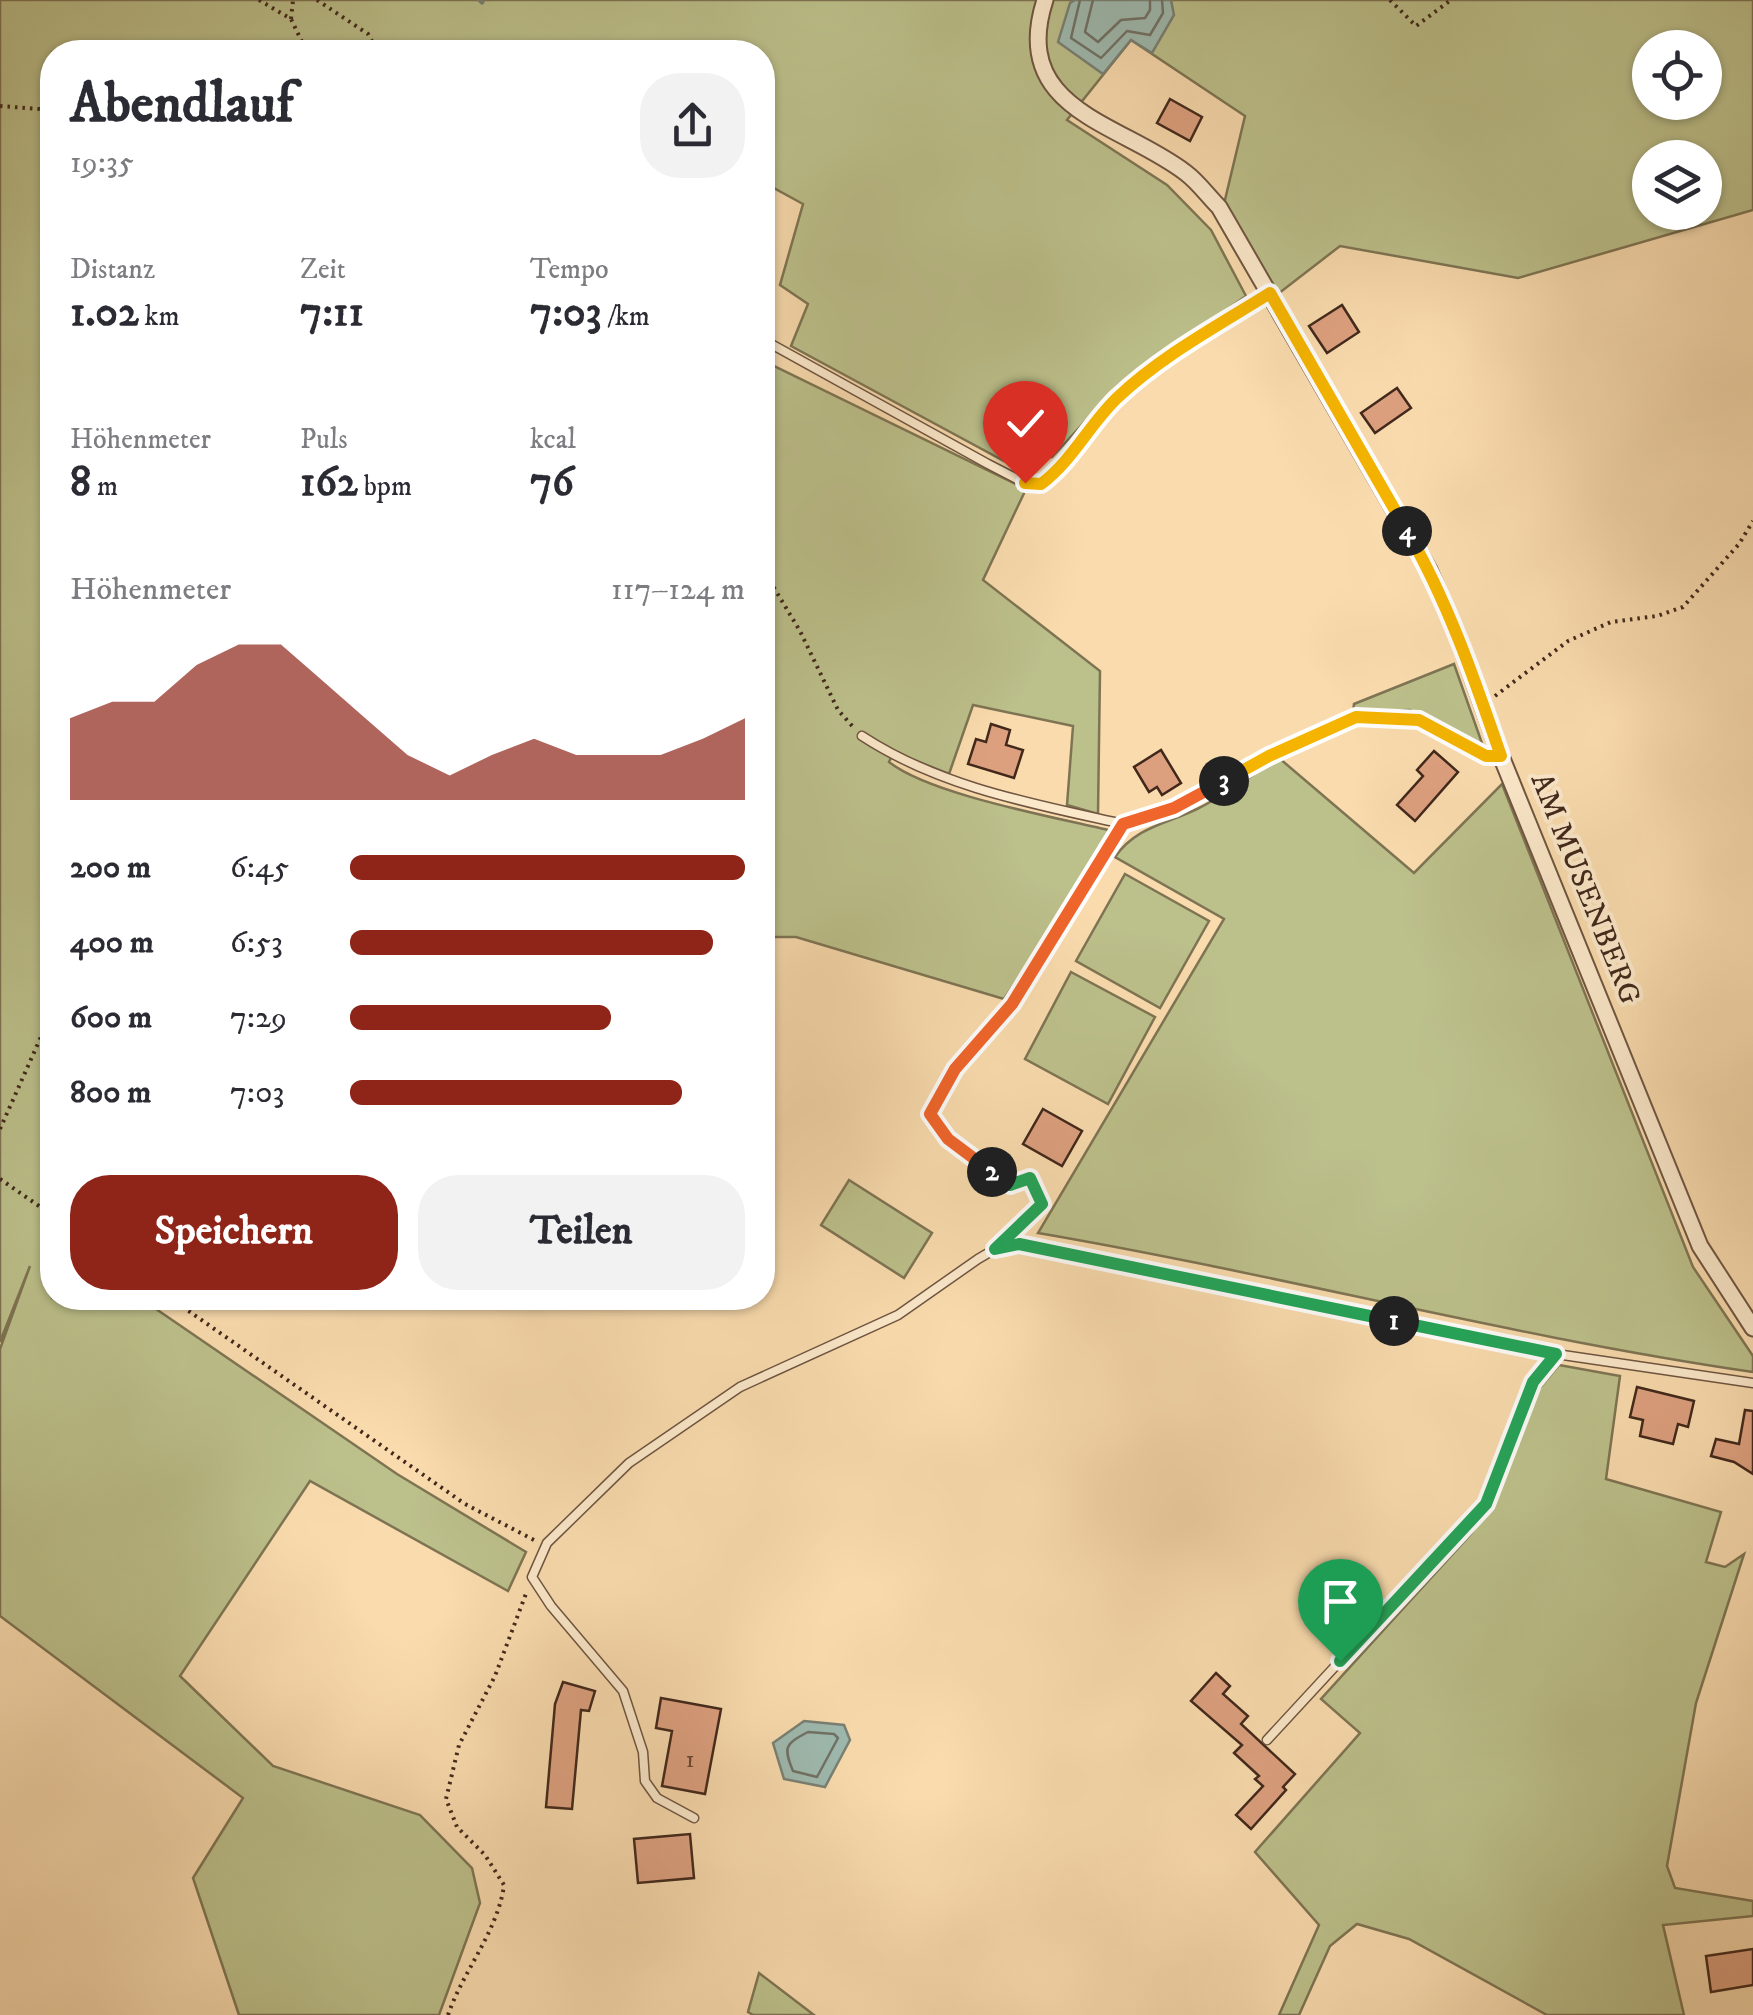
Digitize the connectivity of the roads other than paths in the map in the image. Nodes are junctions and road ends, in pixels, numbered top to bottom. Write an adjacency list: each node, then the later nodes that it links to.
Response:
1 (1045, 0): 2 (street, AM MUSENBERG)
2 (1270, 293): 3 (lane); 5 (street, AM MUSENBERG)
3 (775, 346)
4 (862, 736): 6 (lane)
5 (1501, 756): 6 (lane); 8 (street, AM MUSENBERG)
6 (1123, 824): 7 (lane)
7 (1006, 1182)
8 (1753, 1328)
9 (1556, 1354): 10 (lane); 11 (lane); 12 (lane)
10 (1753, 1383)
11 (1267, 1740)
12 (694, 1818)

